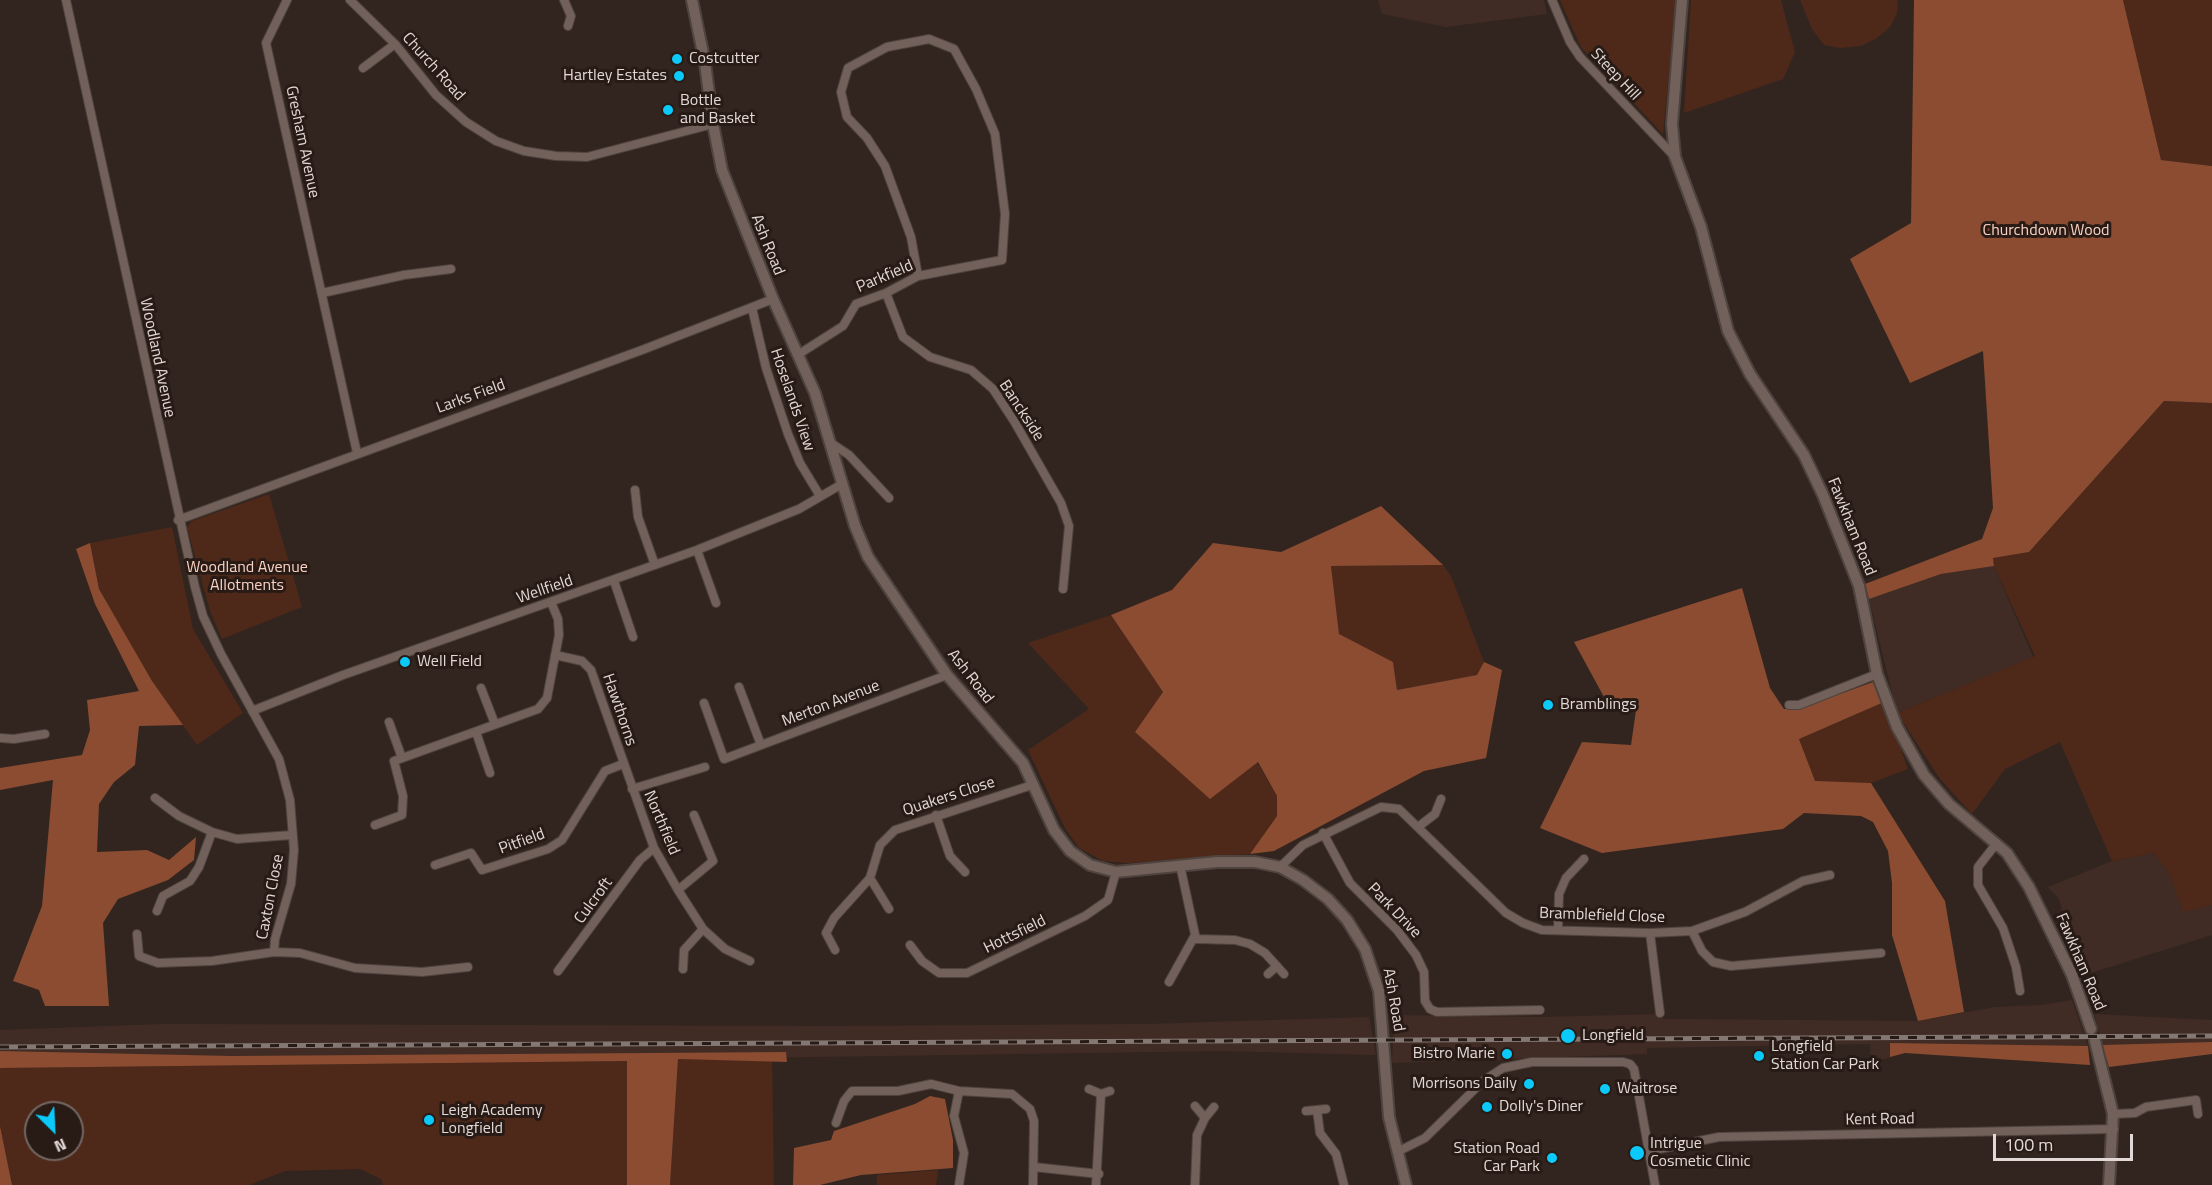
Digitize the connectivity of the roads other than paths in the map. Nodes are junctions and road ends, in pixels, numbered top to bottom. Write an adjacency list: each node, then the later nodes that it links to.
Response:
1 (66, 0): 26 (street, Woodland Avenue)
2 (287, 0): 15 (street, Gresham Avenue)
3 (350, 0): 9 (street, Church Road)
4 (564, 0): 8 (street)
5 (692, 0): 11 (street, Ash Road)
6 (1552, 0): 12 (street, Steep Hill)
7 (1682, 0): 12 (street, Fawkham Road)
8 (568, 26)
9 (395, 44): 10 (street); 11 (street, Church Road)
10 (363, 68)
11 (712, 124): 17 (street, Ash Road)
12 (1675, 157): 35 (street, Fawkham Road)
13 (451, 269): 15 (street)
14 (918, 276): 14 (street, Parkfield); 16 (street, Parkfield)
15 (322, 293): 21 (street, Gresham Avenue)
16 (886, 293): 19 (street, Parkfield); 30 (street, Banckside)
17 (773, 299): 18 (street, Larks Field); 19 (street, Ash Road)
18 (752, 308): 21 (street, Larks Field); 24 (street, Hoselands View)
19 (799, 354): 20 (street, Ash Road)
20 (831, 443): 22 (street, Ash Road); 25 (street)
21 (357, 453): 26 (street, Larks Field)
22 (842, 484): 24 (street, Wellfield); 36 (street, Ash Road)
23 (635, 490): 28 (street)
24 (820, 496): 27 (street, Wellfield)
25 (889, 498)
26 (178, 520): 41 (street, Woodland Avenue)
27 (697, 550): 28 (street, Wellfield); 32 (street)
28 (655, 566): 29 (street, Wellfield)
29 (614, 581): 31 (street, Wellfield); 33 (street)
30 (1063, 589)
31 (551, 602): 34 (street); 41 (street, Wellfield)
32 (716, 603)
33 (633, 638)
34 (555, 655): 43 (street); 49 (street, Hawthorns)
35 (1876, 674): 40 (street); 63 (street, Fawkham Road)
36 (947, 675): 47 (street, Merton Avenue); 52 (street, Ash Road)
37 (739, 687): 47 (street)
38 (481, 688): 43 (street)
39 (704, 703): 47 (street, Merton Avenue)
40 (1789, 705)
41 (252, 711): 62 (street, Caxton Close)
42 (389, 722): 48 (street)
43 (495, 724): 44 (street)
44 (476, 732): 48 (street); 51 (street)
45 (45, 734): 46 (street)
46 (0, 738)
47 (761, 745)
48 (402, 758): 58 (street)
49 (623, 764): 53 (street, Northfield); 66 (street, Pitfield)
50 (705, 767): 53 (street)
51 (490, 773)
52 (1032, 784): 57 (street, Quakers Close); 70 (street, Ash Road)
53 (632, 789): 64 (street, Northfield)
54 (155, 798): 60 (street)
55 (1441, 799): 59 (street)
56 (694, 815): 73 (street, Northfield)
57 (936, 815): 69 (street); 72 (street, Quakers Close)
58 (375, 825)
59 (1418, 827): 61 (street, Bramblefield Close); 77 (street, Bramblefield Close)
60 (212, 832): 62 (street); 75 (street)
61 (1323, 833): 68 (street, Bramblefield Close); 95 (street, Park Drive)
62 (292, 835): 84 (street, Caxton Close)
63 (1996, 844): 94 (street); 97 (street, Fawkham Road)
64 (654, 848): 73 (street, Northfield); 90 (street, Culcroft)
65 (1584, 859): 77 (street)
66 (435, 865)
67 (1180, 865): 68 (street, Ash Road); 70 (street, Ash Road); 81 (street)
68 (1280, 867): 114 (street, Ash Road)
69 (965, 872)
70 (1116, 872): 82 (street, Hottsfield)
71 (1830, 875): 78 (street, Bramblefield Close)
72 (870, 878): 74 (street); 83 (street)
73 (678, 890): 76 (street, Northfield)
74 (889, 909)
75 (157, 911)
76 (703, 929): 86 (street, Northfield); 89 (street)
77 (1558, 930): 79 (street, Bramblefield Close)
78 (1692, 930): 79 (street, Bramblefield Close); 85 (street)
79 (1650, 933): 96 (street)
80 (137, 934): 84 (street, Caxton Close)
81 (1194, 937): 87 (street); 93 (street)
82 (910, 945)
83 (835, 950)
84 (274, 952): 88 (street, Caxton Close)
85 (1881, 953)
86 (750, 961)
87 (1277, 966): 91 (street); 92 (street)
88 (468, 967)
89 (683, 969)
90 (558, 971)
91 (1268, 974)
92 (1284, 974)
93 (1169, 982)
94 (2020, 991)
95 (1540, 1011)
96 (1660, 1013)
97 (2091, 1029)
98 (2095, 1041): 108 (street)
99 (1089, 1089): 102 (street)
100 (959, 1091): 111 (street); 115 (street); 117 (street)
101 (1110, 1091): 102 (street)
102 (1101, 1094): 116 (street)
103 (1195, 1106): 110 (street)
104 (1214, 1107): 110 (street)
105 (1326, 1109): 106 (street)
106 (1317, 1110): 107 (street); 121 (street)
107 (1306, 1111)
108 (2113, 1114): 109 (street); 112 (street)
109 (2198, 1114)
110 (1205, 1118): 120 (street)
111 (836, 1123)
112 (2114, 1129): 113 (street, Kent Road); 124 (street)
113 (1649, 1151): 114 (street); 123 (street)
114 (1396, 1152): 122 (street, Ash Road)
115 (1034, 1167): 116 (street); 118 (street)
116 (1098, 1174): 119 (street)
117 (960, 1185)
118 (1033, 1185)
119 (1096, 1185)
120 (1195, 1185)
121 (1344, 1185)
122 (1406, 1185)
123 (1655, 1185)
124 (2109, 1185)

